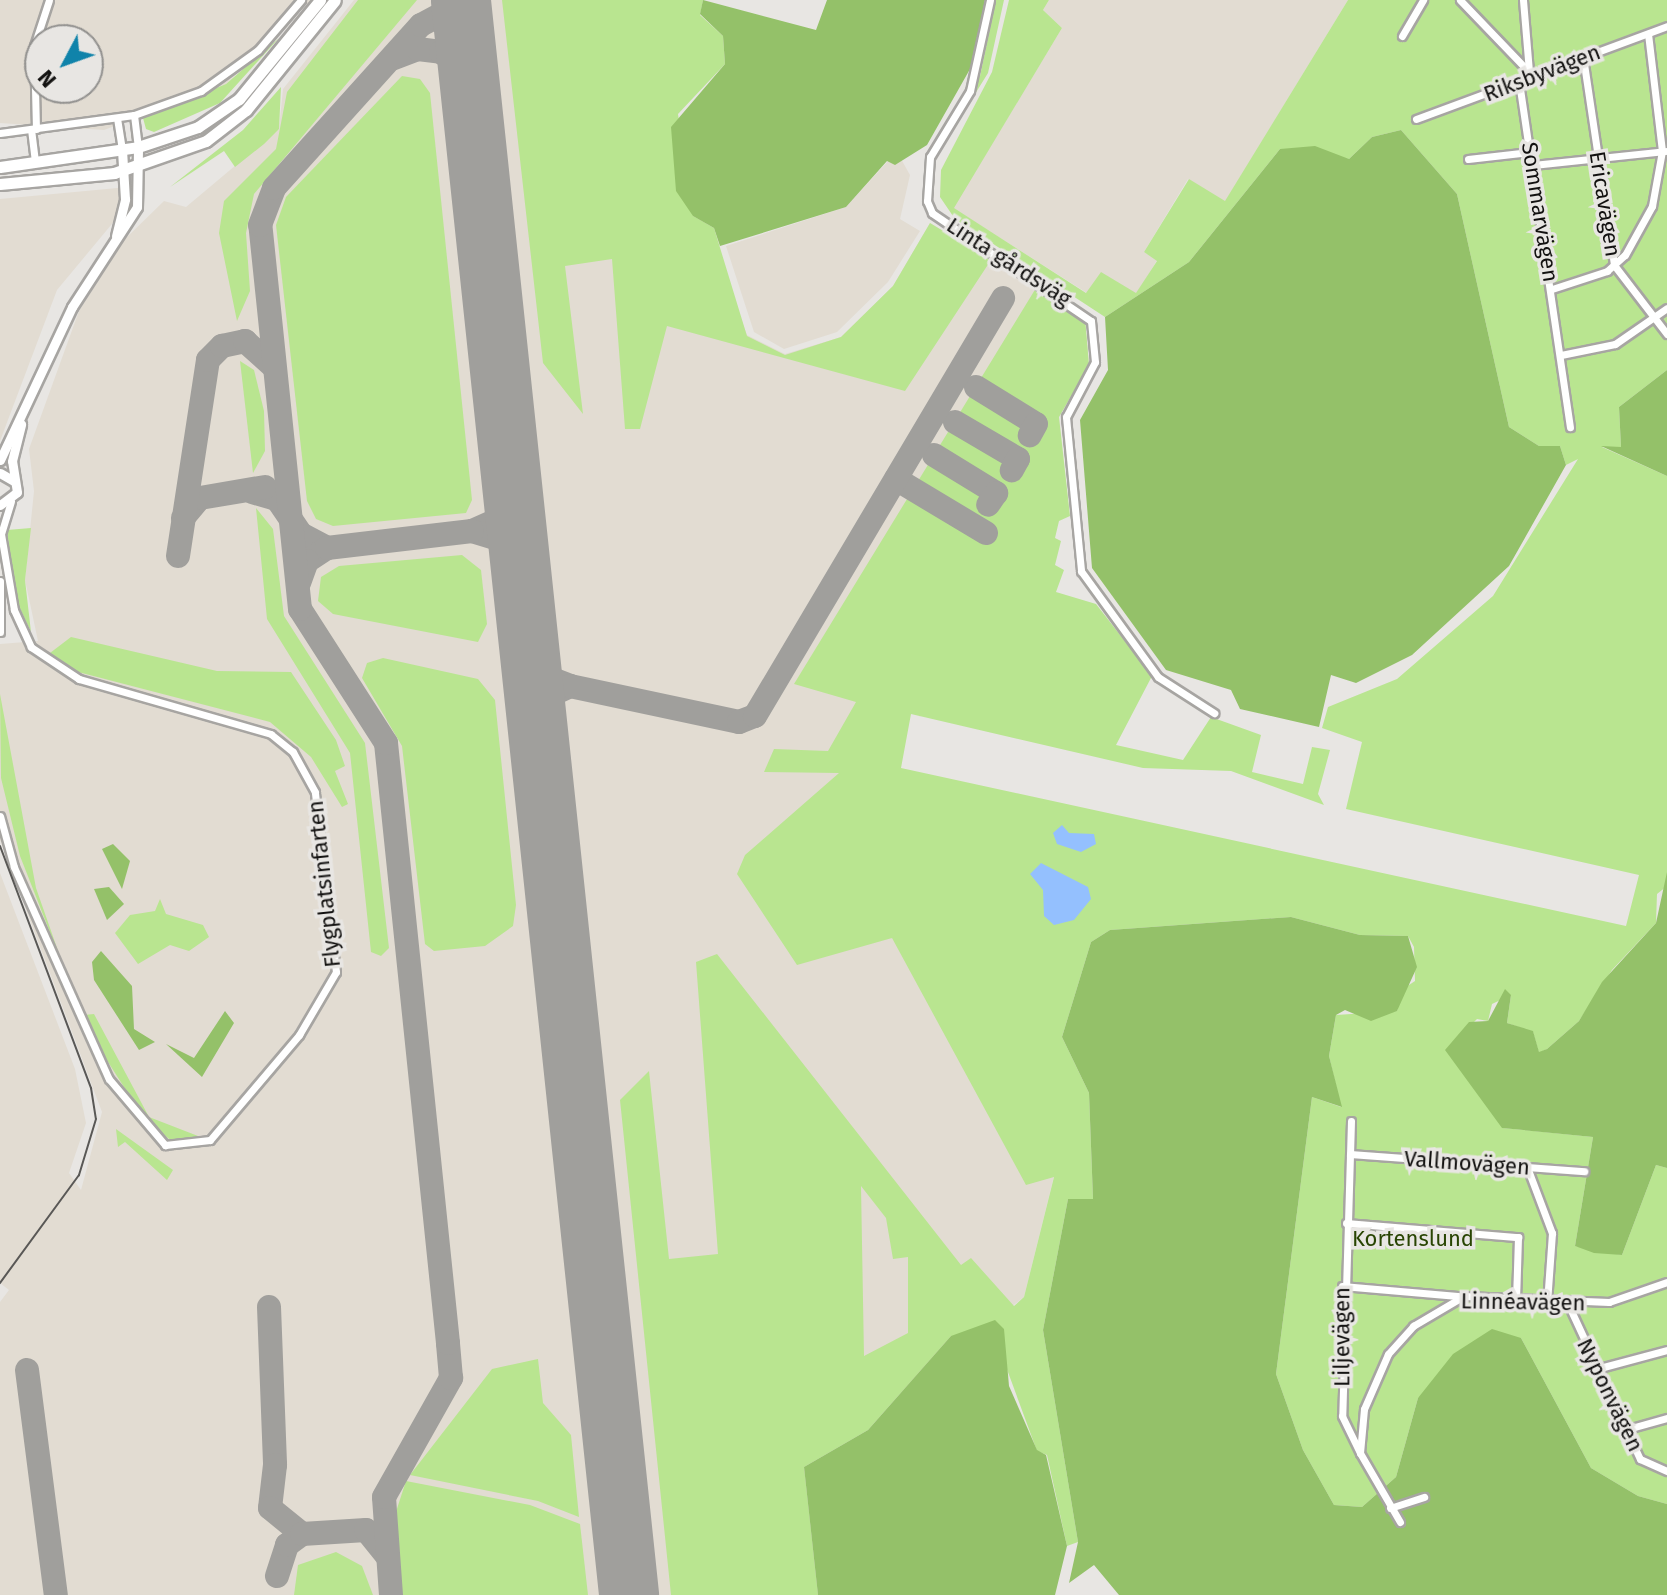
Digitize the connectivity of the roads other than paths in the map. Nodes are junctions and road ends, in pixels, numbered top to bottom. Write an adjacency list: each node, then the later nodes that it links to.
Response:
1 (49, 0): 18 (street)
2 (301, 0): 15 (street)
3 (320, 0): 20 (main road)
4 (335, 0): 29 (main road)
5 (990, 0): 48 (street, Linta gårdsväg)
6 (1423, 0): 11 (street)
7 (1460, 0): 13 (street)
8 (1523, 0): 13 (street)
9 (1667, 26): 10 (street, Riksbyvägen)
10 (1648, 34): 12 (street, Riksbyvägen); 22 (street)
11 (1402, 36)
12 (1583, 57): 14 (street, Riksbyvägen); 24 (street, Ericavägen)
13 (1529, 72): 14 (street)
14 (1519, 82): 17 (street, Riksbyvägen); 23 (street, Sommarvägen)
15 (134, 115): 16 (street); 20 (street)
16 (117, 118): 18 (street); 21 (street)
17 (1416, 119)
18 (34, 129): 19 (street); 26 (street)
19 (0, 133)
20 (138, 147): 21 (main road); 29 (street)
21 (122, 150): 26 (main road); 30 (street)
22 (1664, 151): 24 (street); 33 (street)
23 (1530, 152): 25 (street); 27 (street, Sommarvägen)
24 (1598, 158): 27 (street); 33 (street, Ericavägen)
25 (1468, 159)
26 (35, 163): 28 (main road)
27 (1533, 165): 34 (street, Sommarvägen)
28 (0, 167)
29 (139, 167): 30 (main road); 32 (street)
30 (125, 170): 31 (main road); 32 (street)
31 (0, 184)
32 (116, 236): 39 (street)
33 (1614, 265): 34 (street); 36 (street, Ericavägen)
34 (1552, 289): 38 (street, Sommarvägen)
35 (1667, 308): 36 (street)
36 (1654, 320): 37 (street, Ericavägen); 38 (street)
37 (1667, 334)
38 (1561, 355): 40 (street, Sommarvägen)
39 (24, 413): 41 (street); 43 (street)
40 (1570, 427)
41 (0, 460)
42 (0, 473): 43 (street)
43 (14, 481): 44 (street)
44 (11, 502): 45 (street); 49 (street, Flygplatsinfarten)
45 (0, 505)
46 (0, 581): 47 (street)
47 (0, 632)
48 (1214, 713)
49 (0, 816)
50 (1351, 1121): 51 (street, Liljevägen)
51 (1350, 1154): 52 (street, Vallmovägen); 54 (street, Liljevägen)
52 (1527, 1167): 53 (street, Vallmovägen); 59 (street)
53 (1584, 1171)
54 (1346, 1223): 56 (street, Liljevägen); 58 (street)
55 (1667, 1282): 60 (street, Linnéavägen)
56 (1342, 1286): 57 (street); 65 (street, Liljevägen)
57 (1464, 1296): 58 (street, Linnéavägen); 65 (street, Linnéavägen)
58 (1516, 1300): 59 (street, Linnéavägen)
59 (1547, 1302): 60 (street, Linnéavägen)
60 (1568, 1304): 62 (street, Nyponvägen)
61 (1667, 1350): 62 (street)
62 (1596, 1369): 64 (street, Nyponvägen)
63 (1667, 1418): 64 (street)
64 (1624, 1430): 66 (street, Nyponvägen)
65 (1360, 1453): 68 (street)
66 (1667, 1471)
67 (1424, 1497): 68 (street)
68 (1390, 1508): 69 (street)
69 (1400, 1522)

